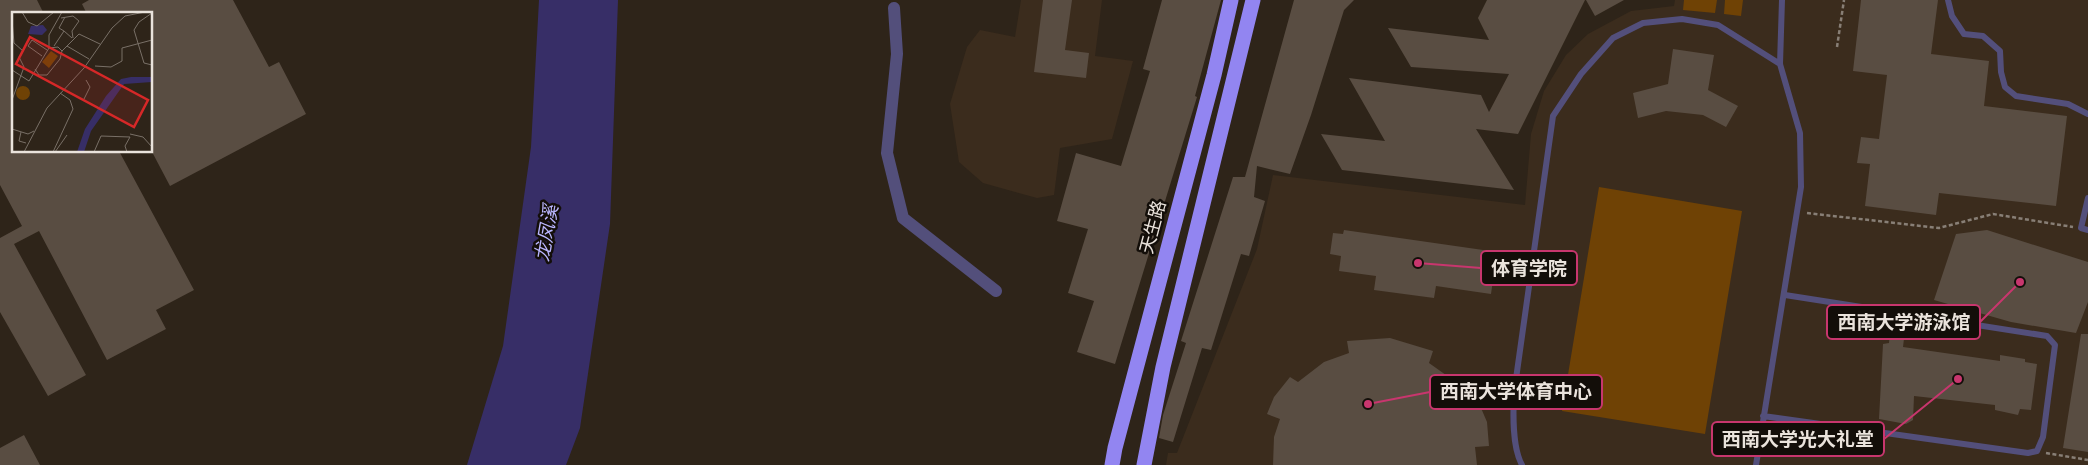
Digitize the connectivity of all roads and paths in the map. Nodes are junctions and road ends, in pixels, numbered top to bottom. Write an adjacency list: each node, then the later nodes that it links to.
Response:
1 (1232, 0): 20 (highway, 天生路)
2 (1253, 0): 21 (highway)
3 (1782, 0): 8 (lane)
4 (1844, 0): 7 (path)
5 (1948, 0): 9 (lane)
6 (894, 8): 14 (street)
7 (1837, 48)
8 (1780, 64): 11 (lane); 22 (lane)
9 (2088, 114)
10 (2088, 198): 12 (lane)
11 (1798, 212): 12 (path); 15 (lane)
12 (2080, 228): 13 (lane)
13 (2088, 230)
14 (996, 291)
15 (1784, 295): 16 (lane); 17 (lane)
16 (1763, 416): 17 (lane); 19 (lane)
17 (2037, 452): 18 (path)
18 (2088, 460)
19 (1755, 464)
20 (1112, 465)
21 (1144, 465)
22 (1522, 465)

